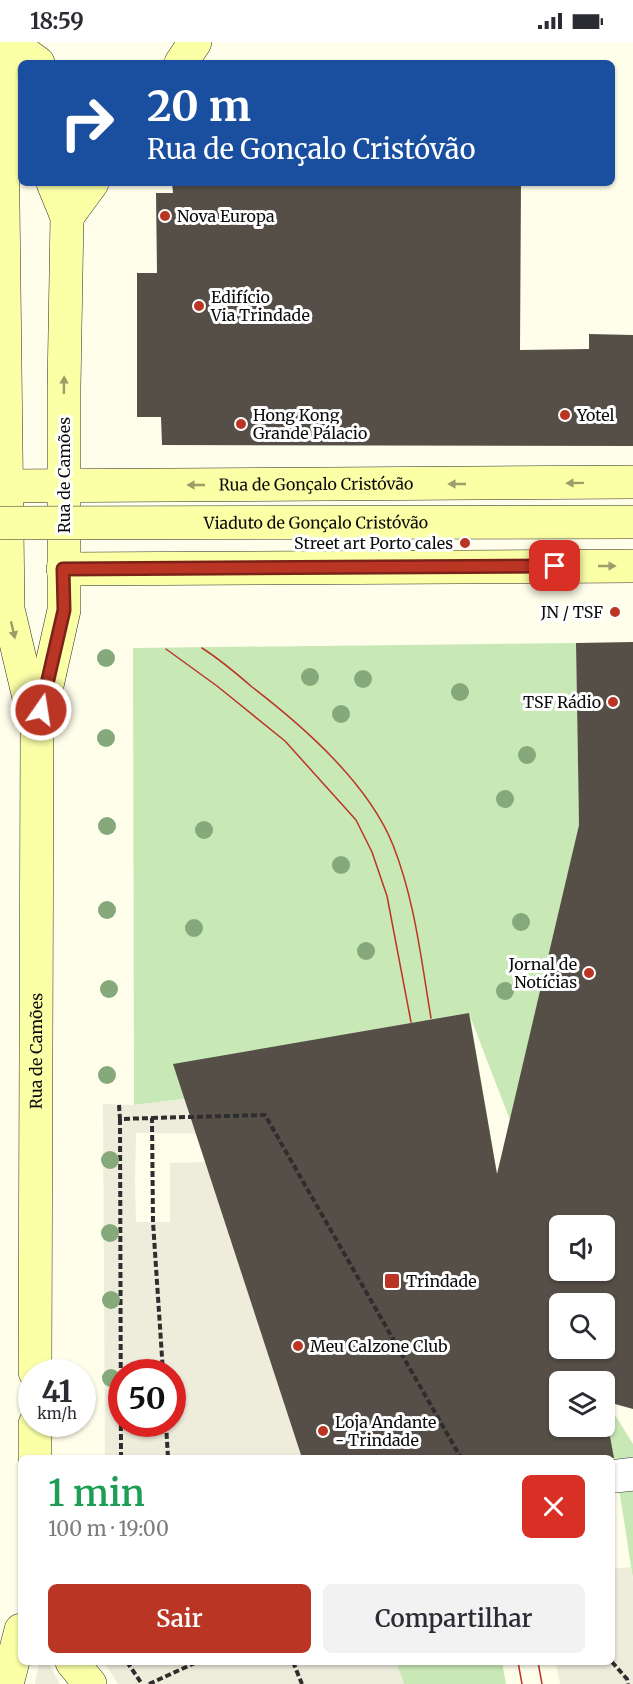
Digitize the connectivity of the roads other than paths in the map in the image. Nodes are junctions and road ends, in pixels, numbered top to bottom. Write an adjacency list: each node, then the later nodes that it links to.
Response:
1 (195, 42): 4 (main road)
2 (4, 49): 3 (main road); 5 (main road); 11 (main road, Rua de Camões)
3 (31, 60)
4 (183, 60)
5 (18, 99)
6 (54, 186): 8 (main road)
7 (90, 186): 8 (main road)
8 (67, 217): 12 (main road, Rua de Camões, one-way to 8)
9 (633, 482): 10 (main road, Rua de Gonçalo Cristóvão, one-way to 10)
10 (254, 485): 12 (main road, Rua de Gonçalo Cristóvão, one-way to 12); 16 (main road)
11 (3, 486): 12 (main road, Rua de Gonçalo Cristóvão); 18 (main road, Rua de Camões)
12 (64, 486): 17 (main road, Rua de Camões)
13 (633, 522): 14 (main road, Viaduto de Gonçalo Cristóvão, bridge)
14 (0, 523)
15 (633, 566): 16 (main road, one-way to 15)
16 (255, 568): 17 (main road)
17 (63, 569): 19 (main road, Rua de Camões)
18 (3, 572): 19 (main road, Rua de Camões, one-way to 19)
19 (37, 730): 20 (main road, Rua de Camões)
20 (35, 1359)
21 (35, 1437): 22 (main road)
22 (35, 1455)
23 (18, 1642): 25 (main road)
24 (74, 1665): 26 (main road)
25 (7, 1684)
26 (90, 1684)

